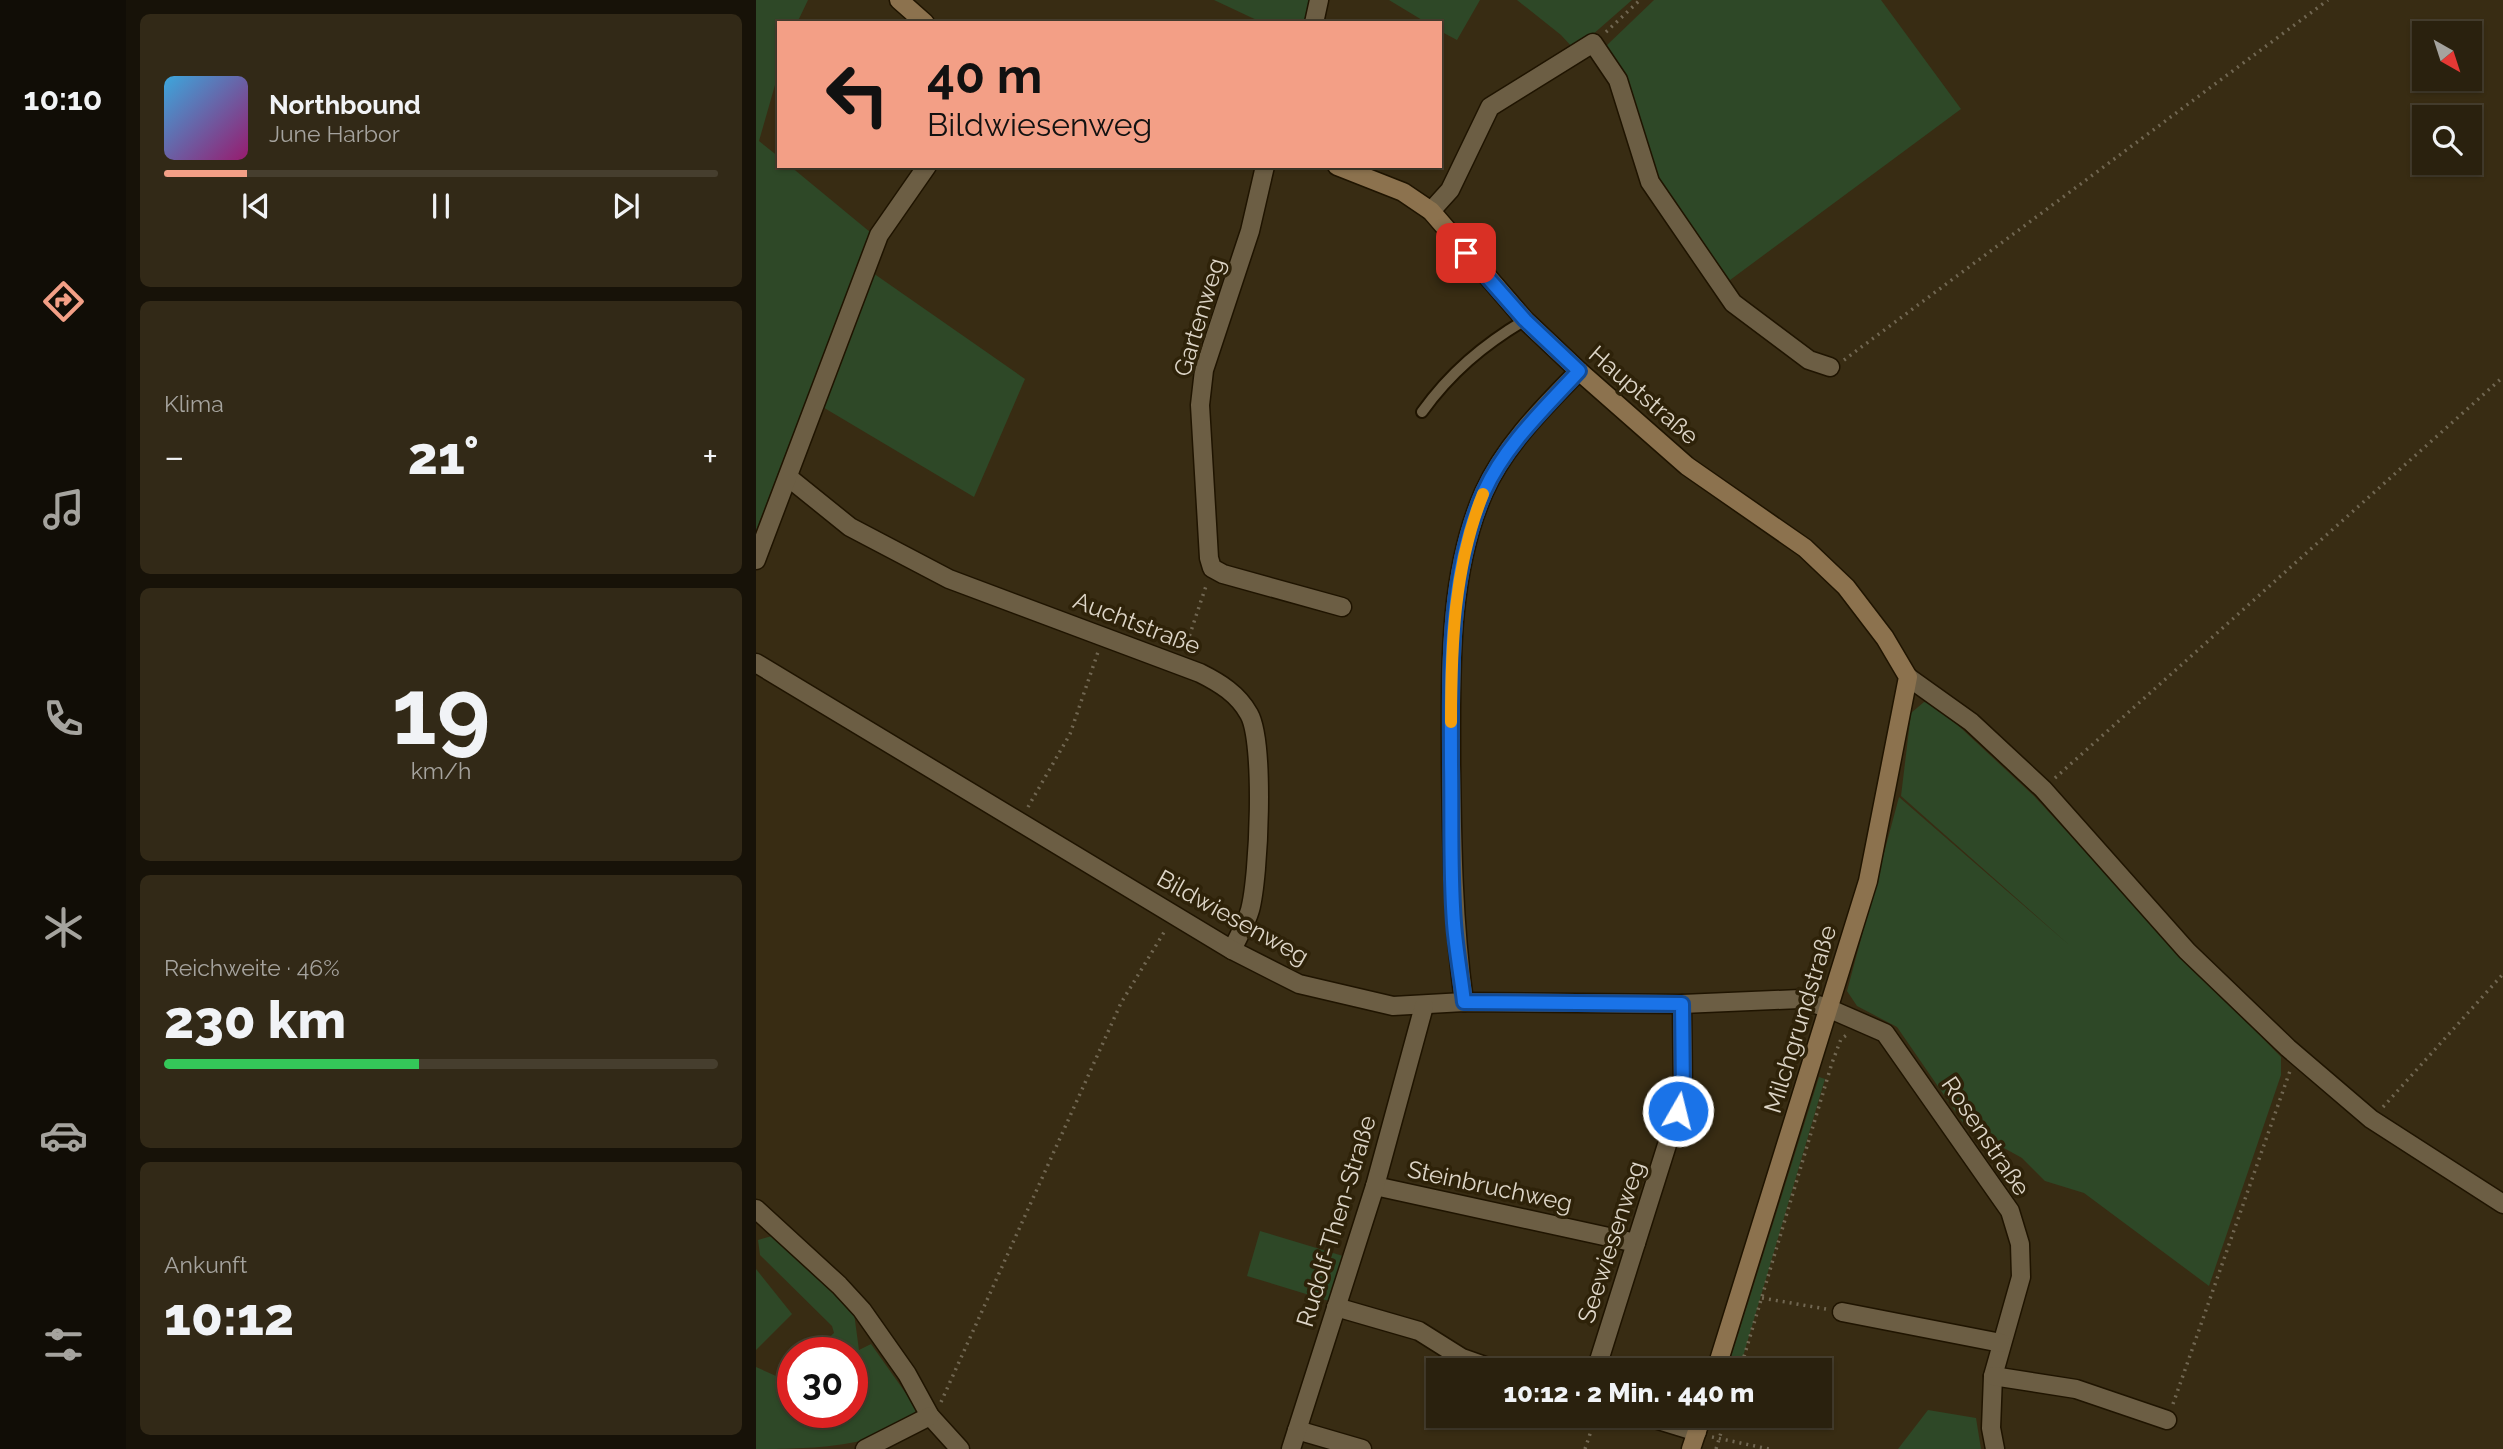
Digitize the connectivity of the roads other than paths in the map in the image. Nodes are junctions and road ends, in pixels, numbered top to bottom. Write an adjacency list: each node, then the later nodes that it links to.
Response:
1 (899, 0): 3 (street)
2 (1318, 0): 4 (street)
3 (923, 21)
4 (1314, 21)
5 (925, 168): 13 (street)
6 (1265, 168): 15 (street, Gartenweg)
7 (1342, 168): 8 (street, Hauptstraße)
8 (1431, 211): 9 (street, Hauptstraße); 10 (street)
9 (1525, 320): 11 (street, Hauptstraße); 12 (lane)
10 (1830, 367)
11 (1579, 371): 17 (street, Hauptstraße); 19 (street)
12 (1422, 412)
13 (788, 477): 14 (street); 18 (street, Auchtstraße)
14 (756, 560)
15 (1342, 607)
16 (756, 663): 18 (street, Bildwiesenweg)
17 (1908, 677): 22 (street, Milchgrundstraße); 24 (street)
18 (1232, 950): 21 (street, Bildwiesenweg)
19 (1464, 1002): 20 (street, Bildwiesenweg); 21 (street, Bildwiesenweg)
20 (1682, 1004): 22 (street, Bildwiesenweg); 26 (street, Seewiesenweg)
21 (1424, 1006): 23 (street, Rudolf-Then-Straße)
22 (1830, 1009): 29 (street, Rosenstraße); 32 (street, Milchgrundstraße)
23 (1375, 1186): 26 (street, Steinbruchweg); 27 (street, Rudolf-Then-Straße)
24 (2503, 1205)
25 (756, 1209): 34 (street)
26 (1636, 1243): 31 (street, Seewiesenweg)
27 (1336, 1307): 30 (street); 36 (street, Rudolf-Then-Straße)
28 (1842, 1312): 29 (street)
29 (2001, 1343): 33 (street, Rosenstraße)
30 (1462, 1358)
31 (1600, 1358)
32 (1720, 1358)
33 (1993, 1376): 35 (street); 41 (street, Rosenstraße)
34 (930, 1416): 37 (street); 38 (street)
35 (2167, 1420)
36 (1297, 1430): 39 (street, Rudolf-Then-Straße); 40 (street)
37 (865, 1449)
38 (960, 1449)
39 (1291, 1449)
40 (1362, 1449)
41 (1995, 1449)

